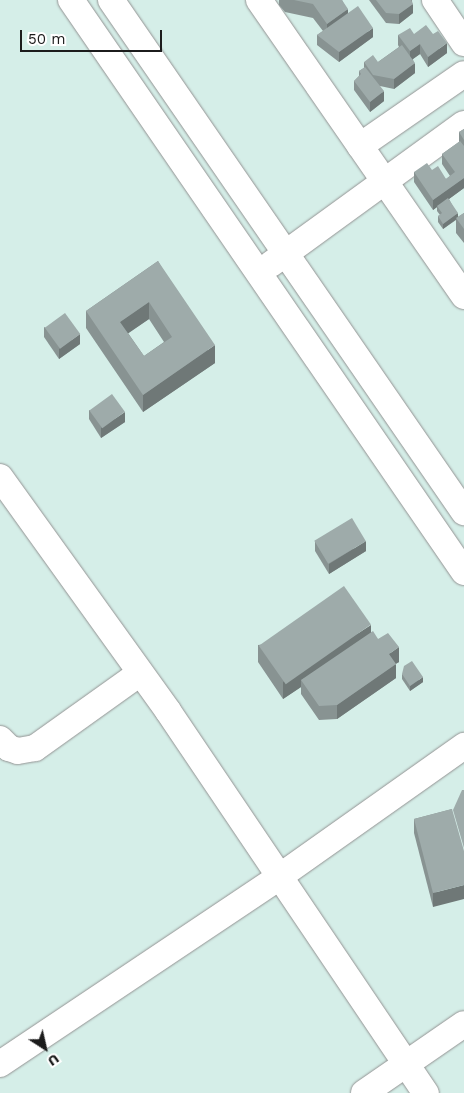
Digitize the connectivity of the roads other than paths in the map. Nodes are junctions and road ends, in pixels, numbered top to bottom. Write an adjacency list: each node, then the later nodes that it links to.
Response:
1 (71, 0): 11 (lane)
2 (111, 0): 10 (lane)
3 (260, 0): 8 (lane)
4 (435, 0): 5 (lane)
5 (464, 43)
6 (464, 74): 8 (lane)
7 (464, 124): 9 (lane)
8 (360, 146): 9 (lane)
9 (384, 180): 10 (lane); 12 (lane)
10 (286, 253): 11 (lane); 14 (lane)
11 (258, 273): 15 (lane)
12 (464, 296)
13 (0, 477): 16 (lane)
14 (464, 512)
15 (464, 572)
16 (140, 673): 17 (lane); 19 (lane)
17 (0, 739)
18 (464, 746): 19 (lane)
19 (279, 877): 21 (lane); 22 (lane)
20 (464, 1024): 22 (lane)
21 (0, 1064)
22 (407, 1064): 23 (lane); 24 (lane)
23 (364, 1093)
24 (426, 1093)

